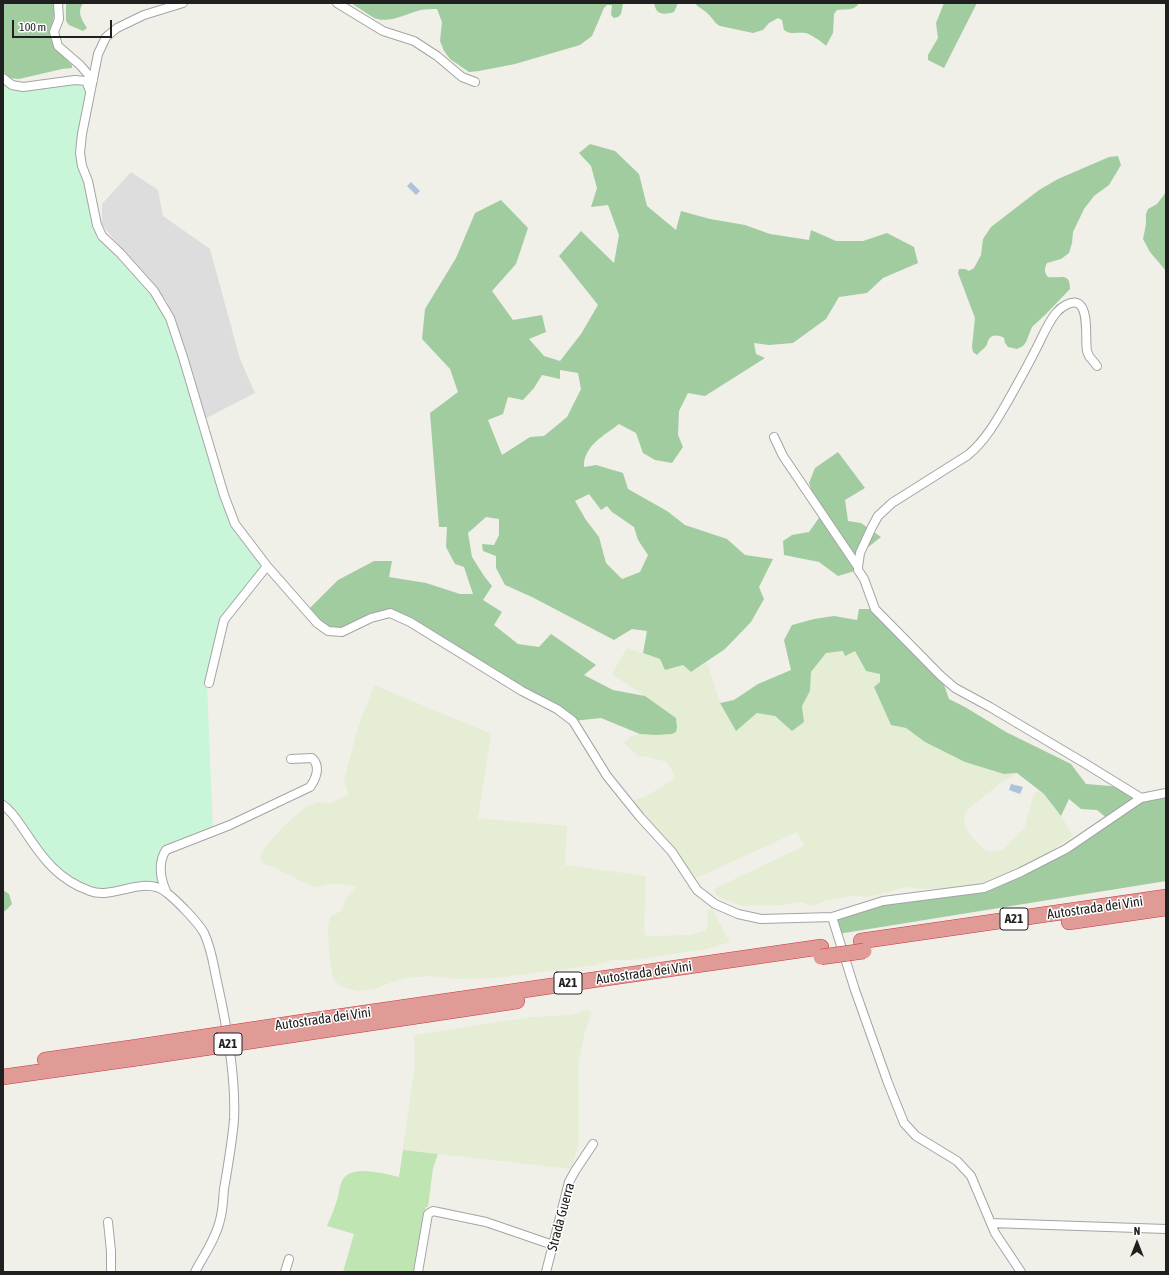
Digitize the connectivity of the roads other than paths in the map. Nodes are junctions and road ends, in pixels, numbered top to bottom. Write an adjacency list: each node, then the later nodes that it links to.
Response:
1 (58, 3): 5 (street)
2 (183, 3): 5 (street)
3 (337, 3): 6 (street)
4 (3, 78): 7 (street)
5 (92, 80): 7 (street)
6 (475, 82)
7 (90, 91): 10 (street)
8 (1097, 366): 11 (street)
9 (774, 437): 11 (street)
10 (267, 566): 12 (street); 20 (street)
11 (858, 566): 15 (street)
12 (209, 683)
13 (291, 759): 17 (street)
14 (1166, 793): 15 (street)
15 (1141, 798): 20 (street)
16 (3, 805): 17 (street)
17 (166, 892): 32 (street)
18 (1166, 897): 21 (highway, Autostrada dei Vini / A21)
19 (1166, 908): 21 (highway, Autostrada dei Vini / A21)
20 (832, 917): 27 (street)
21 (863, 946): 22 (highway, Autostrada dei Vini / A21, bridge)
22 (137, 1053): 23 (highway, Autostrada dei Vini / A21); 24 (highway, Autostrada dei Vini / A21)
23 (3, 1066)
24 (3, 1077)
25 (593, 1144): 29 (street, Strada Guerra)
26 (108, 1222): 31 (street)
27 (991, 1223): 28 (street); 36 (street)
28 (1166, 1229)
29 (553, 1245): 34 (street); 35 (street, Strada Guerra)
30 (289, 1259): 33 (street)
31 (110, 1272)
32 (195, 1272)
33 (285, 1272)
34 (418, 1272)
35 (546, 1272)
36 (1021, 1272)

